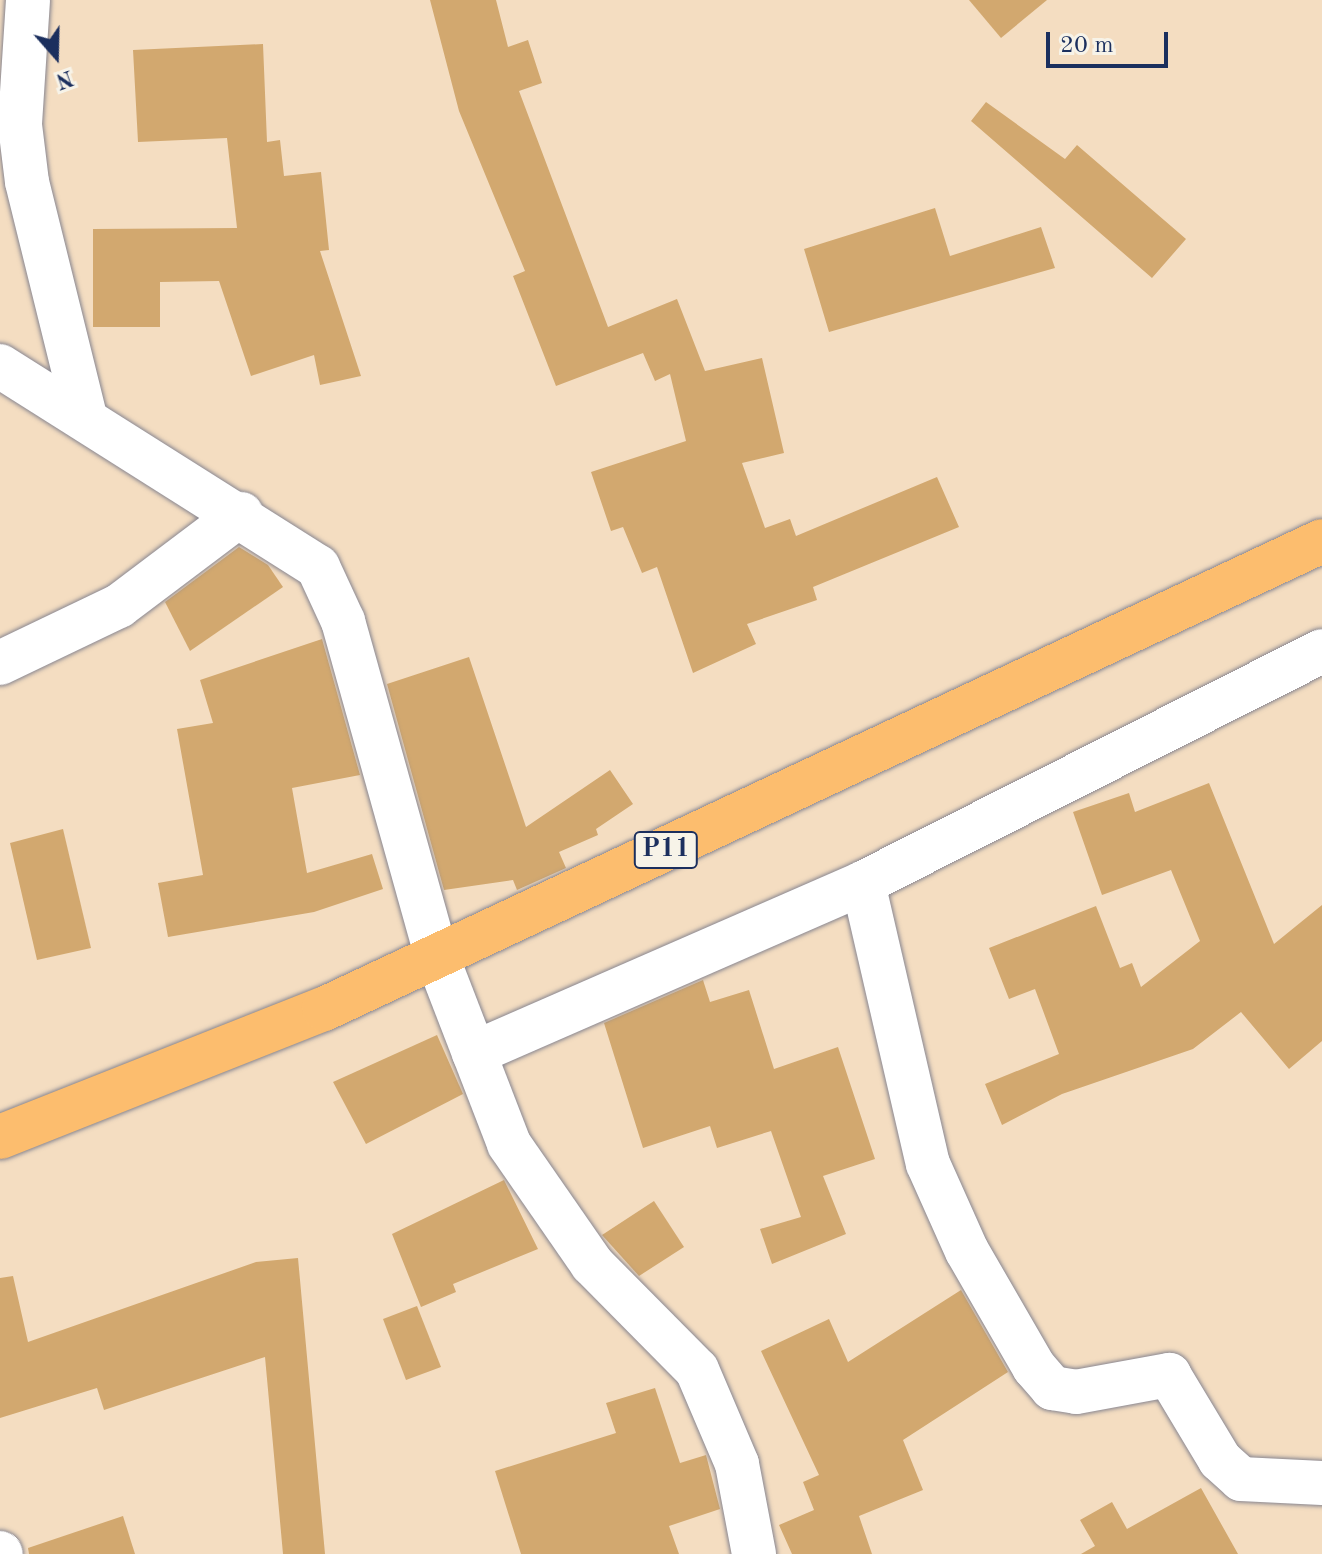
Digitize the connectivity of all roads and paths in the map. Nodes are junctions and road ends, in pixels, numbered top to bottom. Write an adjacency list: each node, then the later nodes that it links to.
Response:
1 (28, 0): 3 (street)
2 (0, 366): 3 (street)
3 (85, 417): 4 (street)
4 (241, 514): 7 (street); 9 (street)
5 (1322, 541): 9 (main road, P11)
6 (1322, 651): 8 (street)
7 (0, 663)
8 (863, 883): 10 (street); 12 (street)
9 (437, 957): 10 (street); 11 (main road, P11)
10 (474, 1053): 13 (street)
11 (0, 1137)
12 (1322, 1483)
13 (754, 1554)

